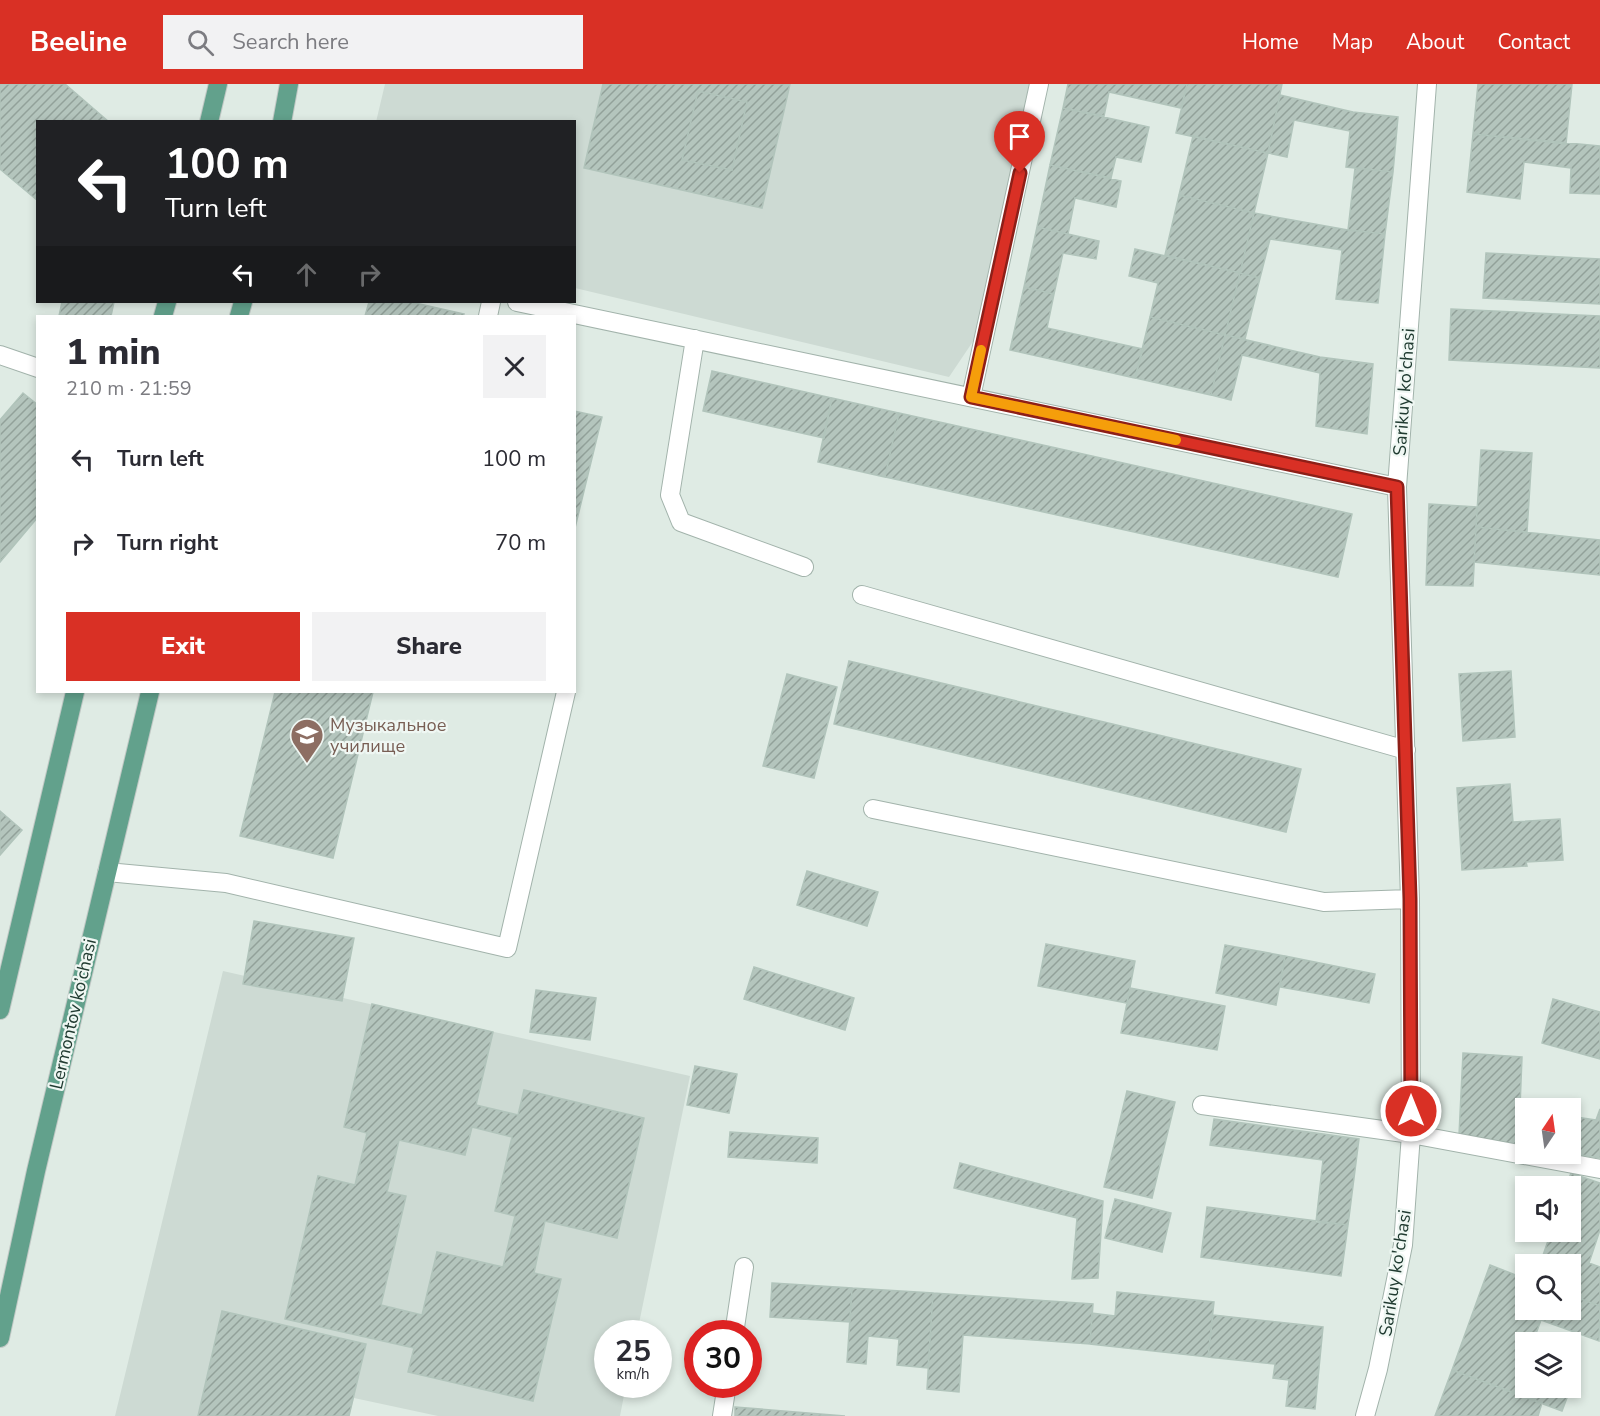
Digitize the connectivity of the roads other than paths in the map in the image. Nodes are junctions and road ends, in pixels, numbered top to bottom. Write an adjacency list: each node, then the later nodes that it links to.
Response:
1 (218, 84): 5 (main road)
2 (289, 84): 6 (main road)
3 (1039, 84): 11 (street)
4 (1426, 84): 12 (street, Sarikuy ko'chasi)
5 (209, 120)
6 (282, 120)
7 (522, 303): 8 (street)
8 (695, 339): 11 (street); 13 (street)
9 (0, 355): 10 (street)
10 (36, 367)
11 (971, 397): 12 (street)
12 (1397, 487): 18 (street, Sarikuy ko'chasi)
13 (804, 567)
14 (862, 595): 18 (street)
15 (75, 693): 22 (main road)
16 (150, 693): 20 (main road, Lermontov ko’chasi)
17 (566, 693): 20 (street)
18 (1406, 750): 21 (street, Sarikuy ko'chasi)
19 (873, 809): 21 (street)
20 (107, 873): 28 (main road, Lermontov ko’chasi)
21 (1410, 899): 24 (street, Sarikuy ko'chasi)
22 (0, 1010)
23 (1202, 1105): 24 (street)
24 (1411, 1134): 25 (street); 31 (street, Sarikuy ko'chasi)
25 (1600, 1169)
26 (744, 1267): 27 (street)
27 (736, 1320)
28 (0, 1338)
29 (725, 1398): 30 (street)
30 (722, 1416)
31 (1365, 1416)

